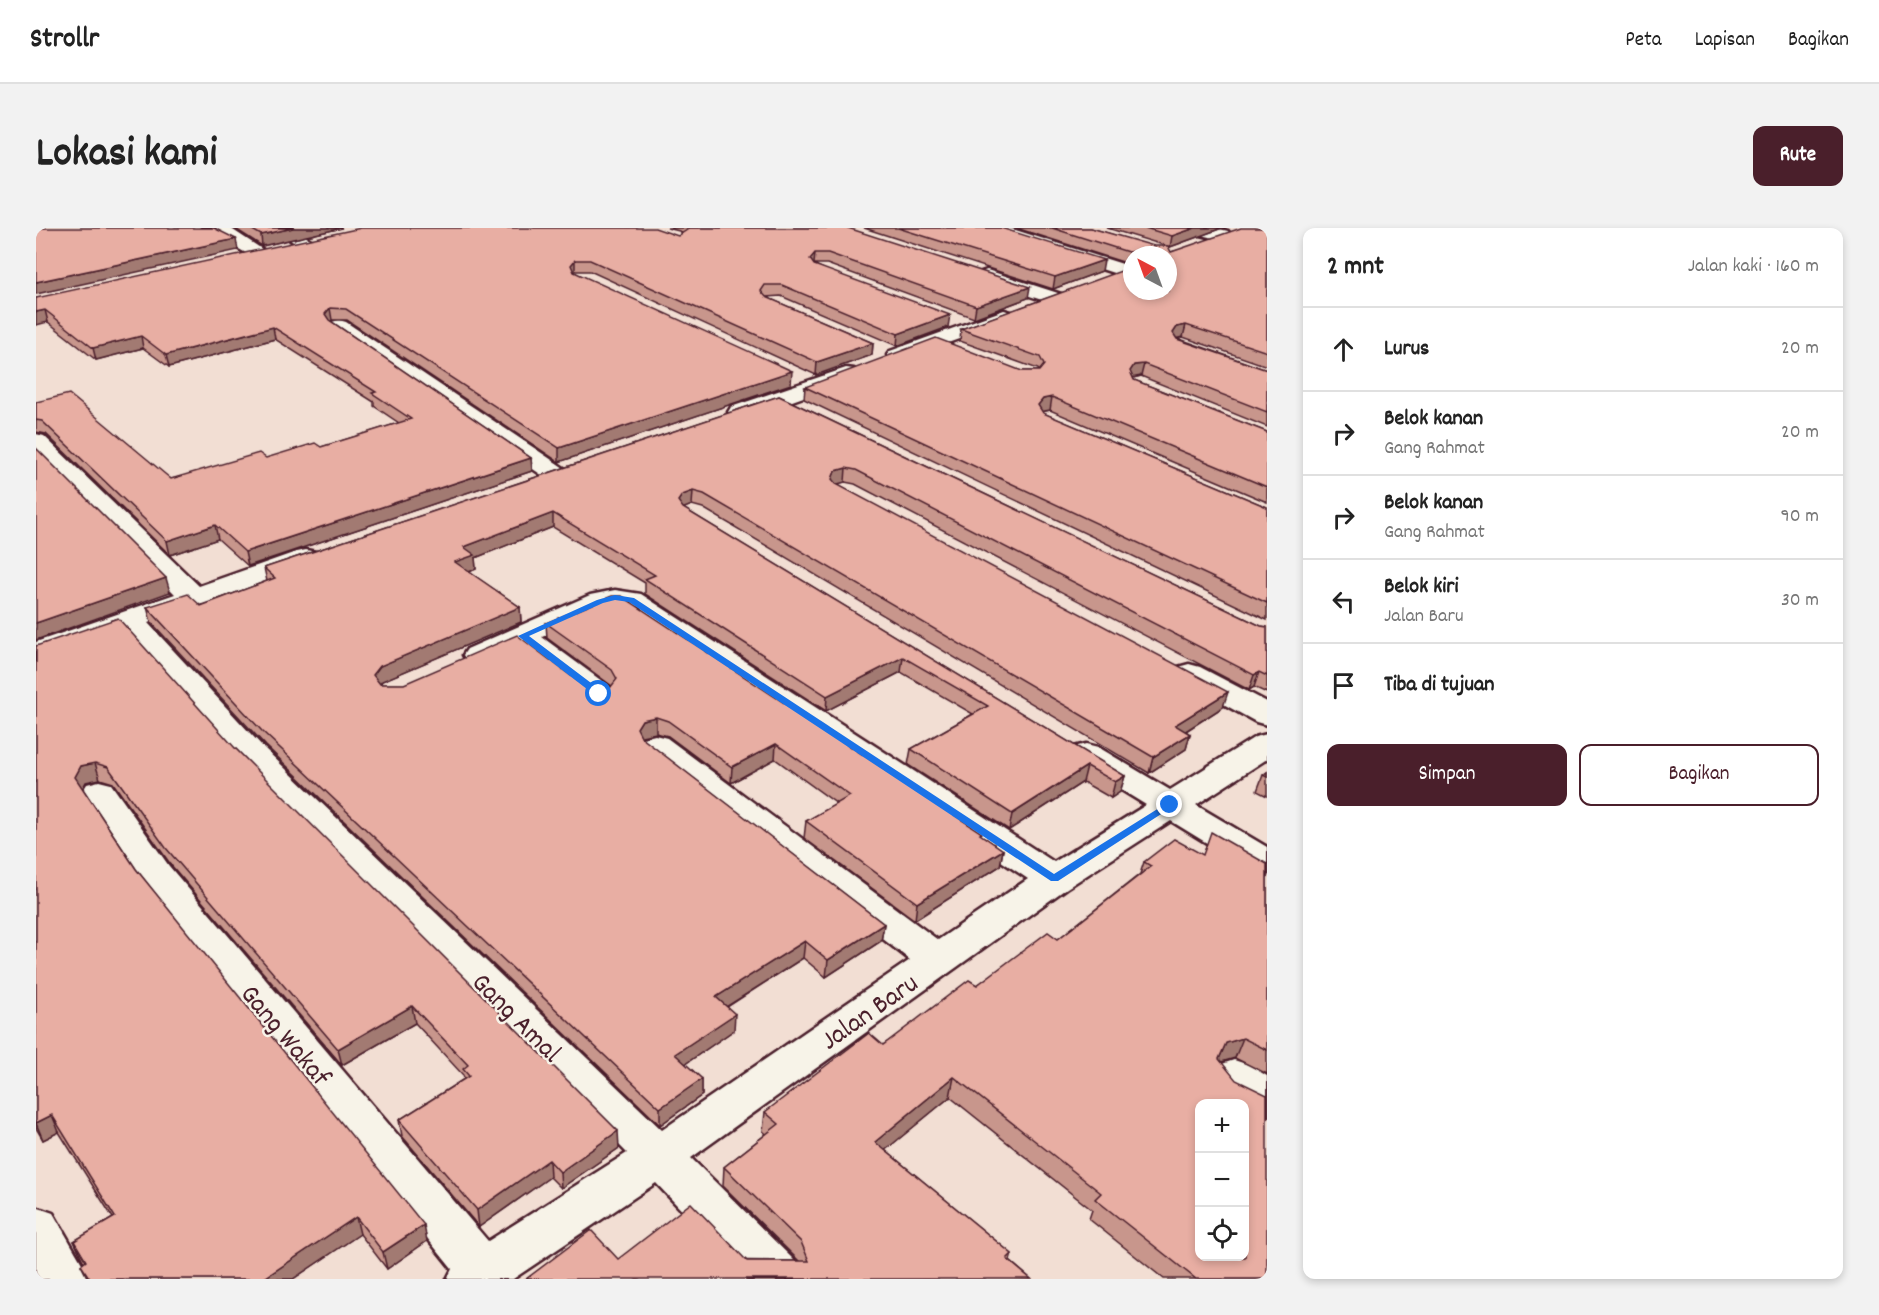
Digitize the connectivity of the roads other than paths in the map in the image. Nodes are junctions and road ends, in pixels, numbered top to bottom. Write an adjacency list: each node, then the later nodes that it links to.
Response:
1 (210, 228): 8 (street)
2 (280, 228): 8 (street)
3 (992, 228): 10 (street)
4 (1194, 228): 6 (street)
5 (1244, 228): 6 (street)
6 (1222, 235): 7 (street)
7 (1191, 247)
8 (259, 253): 9 (street)
9 (237, 258)
10 (1123, 268)
11 (1123, 272): 13 (street)
12 (975, 273): 15 (street)
13 (1095, 283)
14 (1075, 291): 15 (street)
15 (1054, 298): 18 (street)
16 (944, 316): 18 (street)
17 (339, 326): 25 (street)
18 (974, 327): 19 (street)
19 (933, 341): 20 (street); 21 (street)
20 (963, 352)
21 (779, 398): 22 (street); 23 (street)
22 (811, 414)
23 (712, 421)
24 (36, 441): 27 (street)
25 (521, 484)
26 (329, 550): 27 (street)
27 (193, 596): 28 (street)
28 (128, 618): 30 (street); 43 (street, Gang Amal)
29 (522, 636): 32 (street); 33 (street); 41 (street)
30 (36, 652)
31 (1161, 659): 34 (street)
32 (447, 668)
33 (599, 694)
34 (1267, 715)
35 (1058, 737): 39 (street)
36 (1267, 744): 39 (street, Jalan Baru)
37 (655, 745): 42 (street)
38 (99, 792): 45 (street, Gang Wakaf)
39 (1170, 805): 40 (street); 41 (street, Jalan Baru)
40 (1267, 863)
41 (1054, 879): 42 (street, Jalan Baru)
42 (938, 961): 43 (street, Jalan Baru)
43 (659, 1156): 45 (street, Jalan Baru); 47 (street, Gang Amal)
44 (36, 1228): 46 (street)
45 (478, 1275)
46 (66, 1279)
47 (780, 1279)

